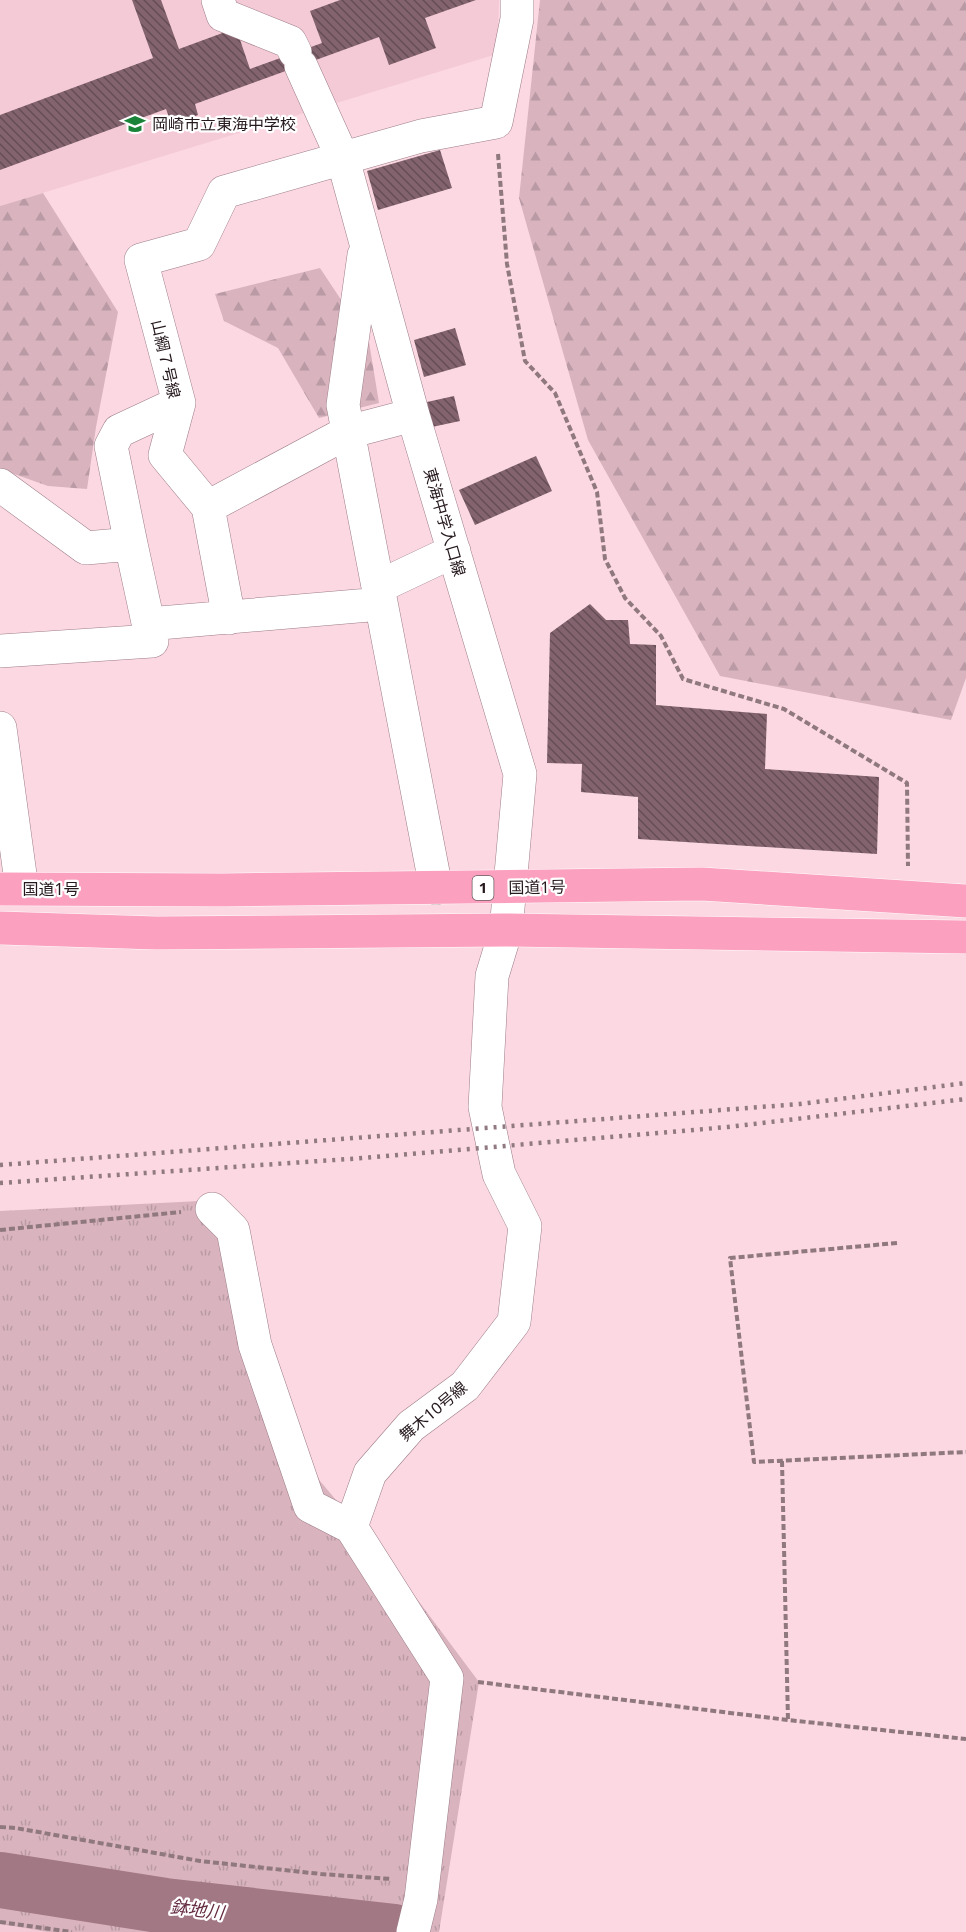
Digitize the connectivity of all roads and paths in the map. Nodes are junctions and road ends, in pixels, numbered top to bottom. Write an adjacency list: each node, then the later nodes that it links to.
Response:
1 (218, 0): 4 (street, 東海中学入口線)
2 (517, 0): 3 (street)
3 (496, 122): 4 (street); 21 (path)
4 (343, 159): 5 (street, 東海中学入口線); 6 (street, 山綱７号線)
5 (366, 242): 7 (street, 東海中学入口線); 8 (street)
6 (179, 403): 10 (street); 11 (street, 山綱７号線)
7 (413, 415): 8 (street); 12 (street, 東海中学入口線)
8 (348, 432): 10 (street); 13 (street)
9 (0, 485): 11 (street)
10 (208, 507): 14 (street)
11 (131, 544): 15 (street, 山綱７号線)
12 (454, 551): 13 (street); 19 (street, 東海中学入口線)
13 (380, 596): 14 (street); 18 (street)
14 (229, 618): 15 (street)
15 (148, 624): 16 (street)
16 (0, 651)
17 (0, 729): 20 (street)
18 (435, 888): 19 (highway, 国道1号 / 1); 20 (highway, 国道1号 / 1)
19 (511, 888): 21 (highway, 国道1号 / 1); 24 (street, 舞木10号線)
20 (11, 889)
21 (908, 897): 22 (highway, 国道1号 / 1)
22 (966, 901)
23 (0, 928): 24 (highway)
24 (507, 930): 25 (highway); 31 (street, 舞木10号線)
25 (966, 937)
26 (212, 1209): 27 (path); 31 (street)
27 (0, 1230)
28 (897, 1243): 30 (path)
29 (966, 1452): 30 (path)
30 (782, 1461): 33 (path)
31 (351, 1527): 32 (street)
32 (447, 1678): 33 (path); 36 (street)
33 (788, 1720): 34 (path)
34 (966, 1739)
35 (0, 1827): 36 (path)
36 (423, 1890): 39 (street)
37 (0, 1922): 38 (path)
38 (72, 1932)
39 (412, 1932)

